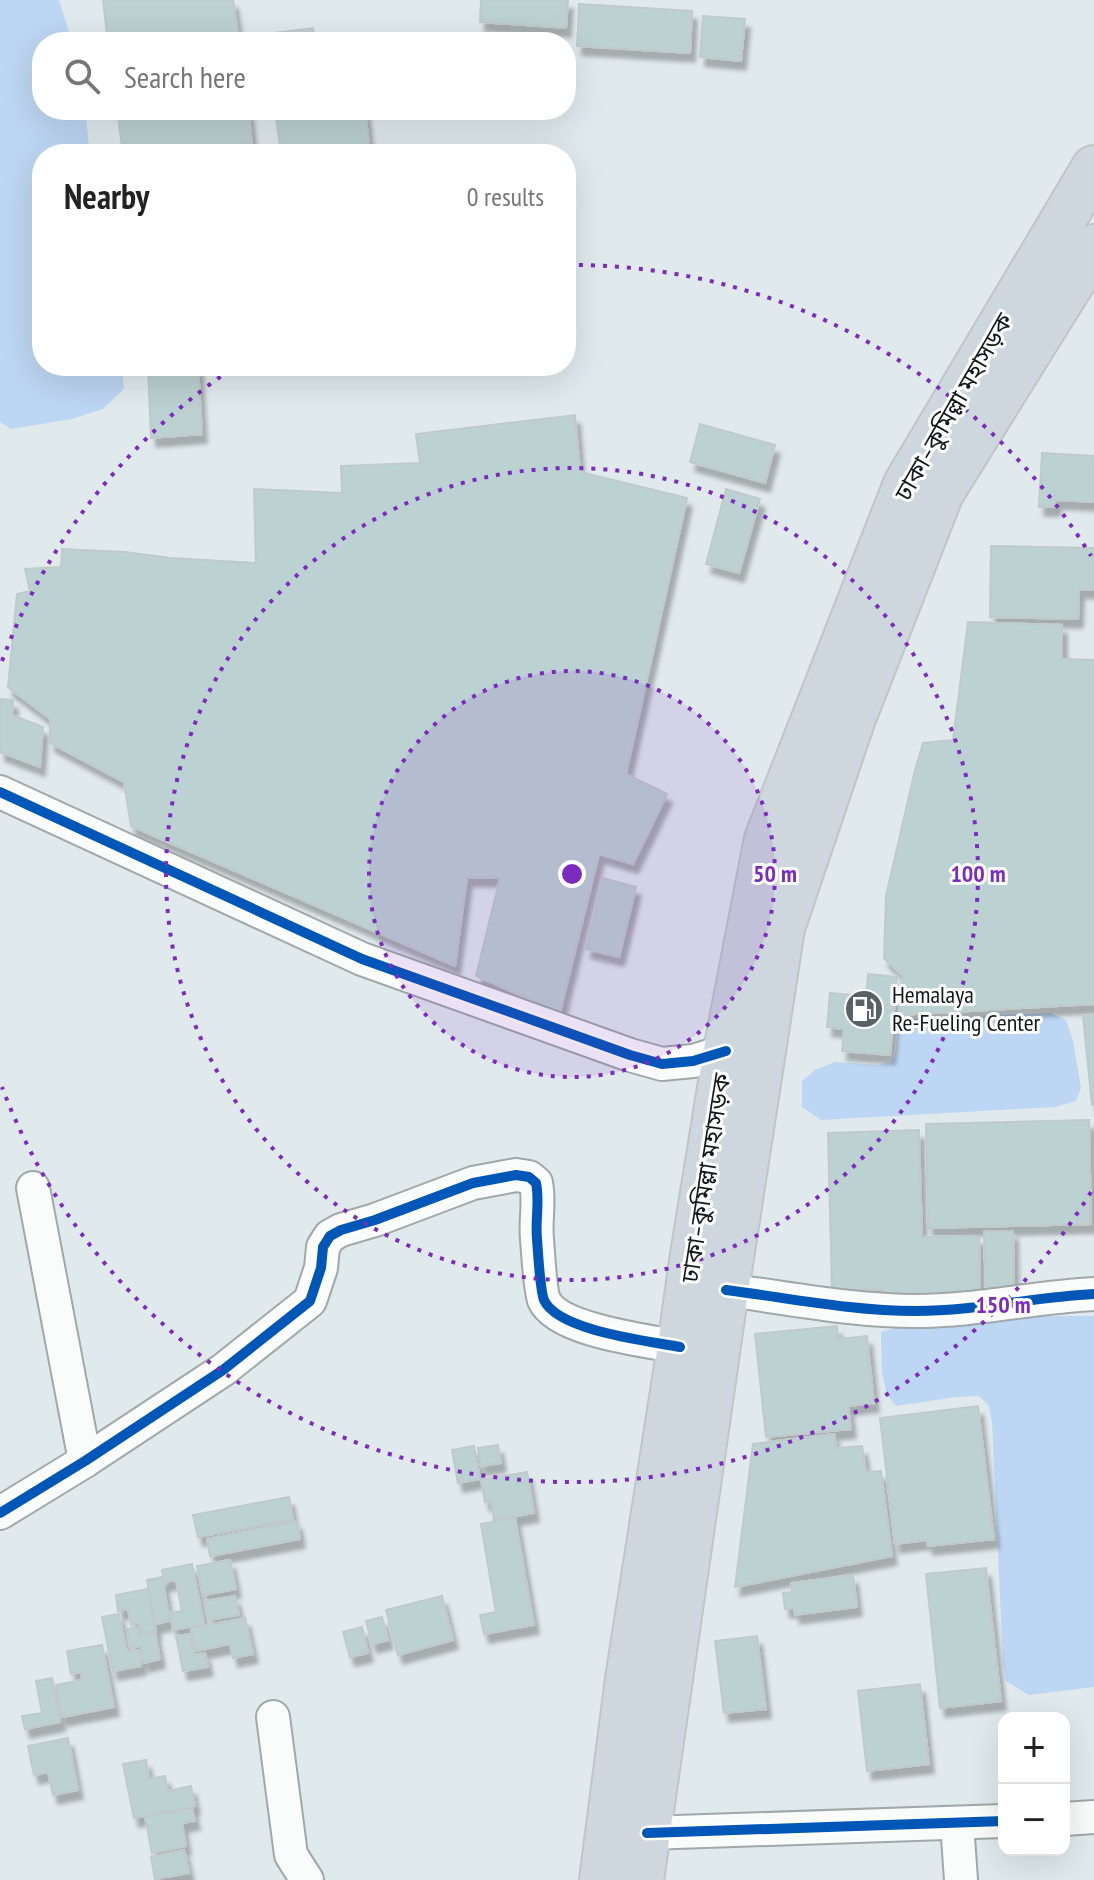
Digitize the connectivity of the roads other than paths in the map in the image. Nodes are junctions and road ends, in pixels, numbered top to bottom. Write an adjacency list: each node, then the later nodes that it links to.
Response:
1 (1094, 168): 4 (highway, ঢাকা–কুমিল্লা মহাসড়ক)
2 (1094, 247): 6 (highway, ঢাকা–কুমিল্লা মহাসড়ক)
3 (0, 792): 4 (street)
4 (726, 1051): 8 (highway, ঢাকা–কুমিল্লা মহাসড়ক)
5 (33, 1188): 9 (street)
6 (726, 1290): 7 (street); 16 (highway, ঢাকা–কুমিল্লা মহাসড়ক)
7 (1094, 1294)
8 (680, 1347): 9 (street); 18 (highway, ঢাকা–কুমিল্লা মহাসড়ক)
9 (85, 1461): 10 (street)
10 (0, 1513)
11 (273, 1717): 17 (street)
12 (1094, 1817): 13 (street)
13 (1070, 1819)
14 (998, 1821): 15 (street)
15 (957, 1823): 16 (street); 20 (street)
16 (647, 1833): 19 (highway, ঢাকা–কুমিল্লা মহাসড়ক)
17 (307, 1880)
18 (602, 1880)
19 (641, 1880)
20 (961, 1880)

